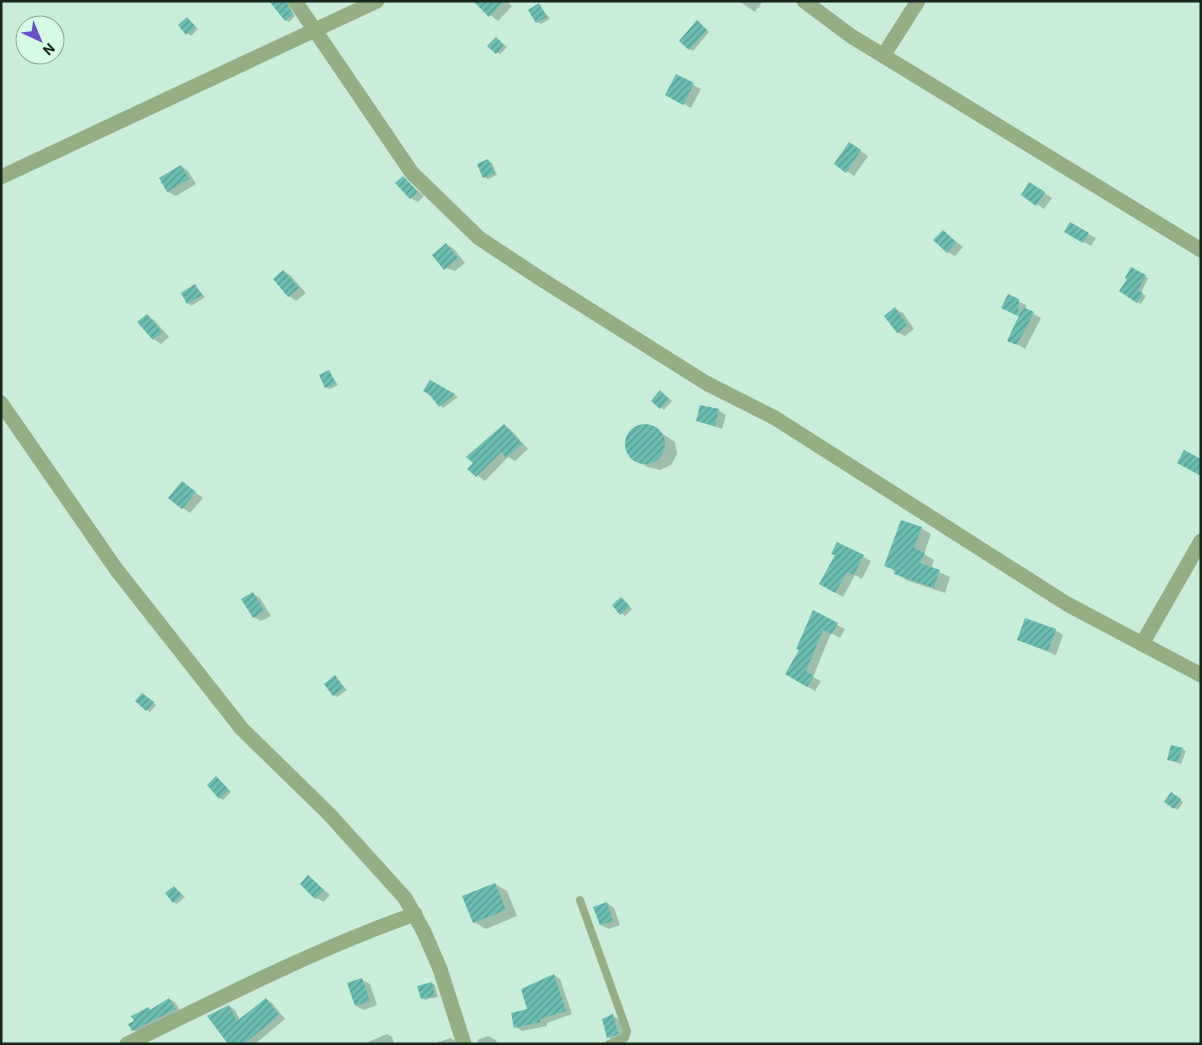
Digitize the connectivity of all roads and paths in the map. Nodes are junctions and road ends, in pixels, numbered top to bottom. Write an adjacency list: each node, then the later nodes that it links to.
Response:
1 (296, 1): 5 (street)
2 (377, 1): 5 (street)
3 (804, 1): 6 (street)
4 (918, 1): 6 (street)
5 (314, 30): 7 (street); 11 (street)
6 (883, 56): 8 (street)
7 (1, 177)
8 (1201, 250)
9 (1, 403): 14 (street)
10 (1201, 541): 11 (street)
11 (1142, 644): 12 (street)
12 (1201, 675)
13 (580, 900): 17 (lane)
14 (415, 914): 15 (street); 16 (street)
15 (126, 1044)
16 (464, 1044)
17 (609, 1044)

